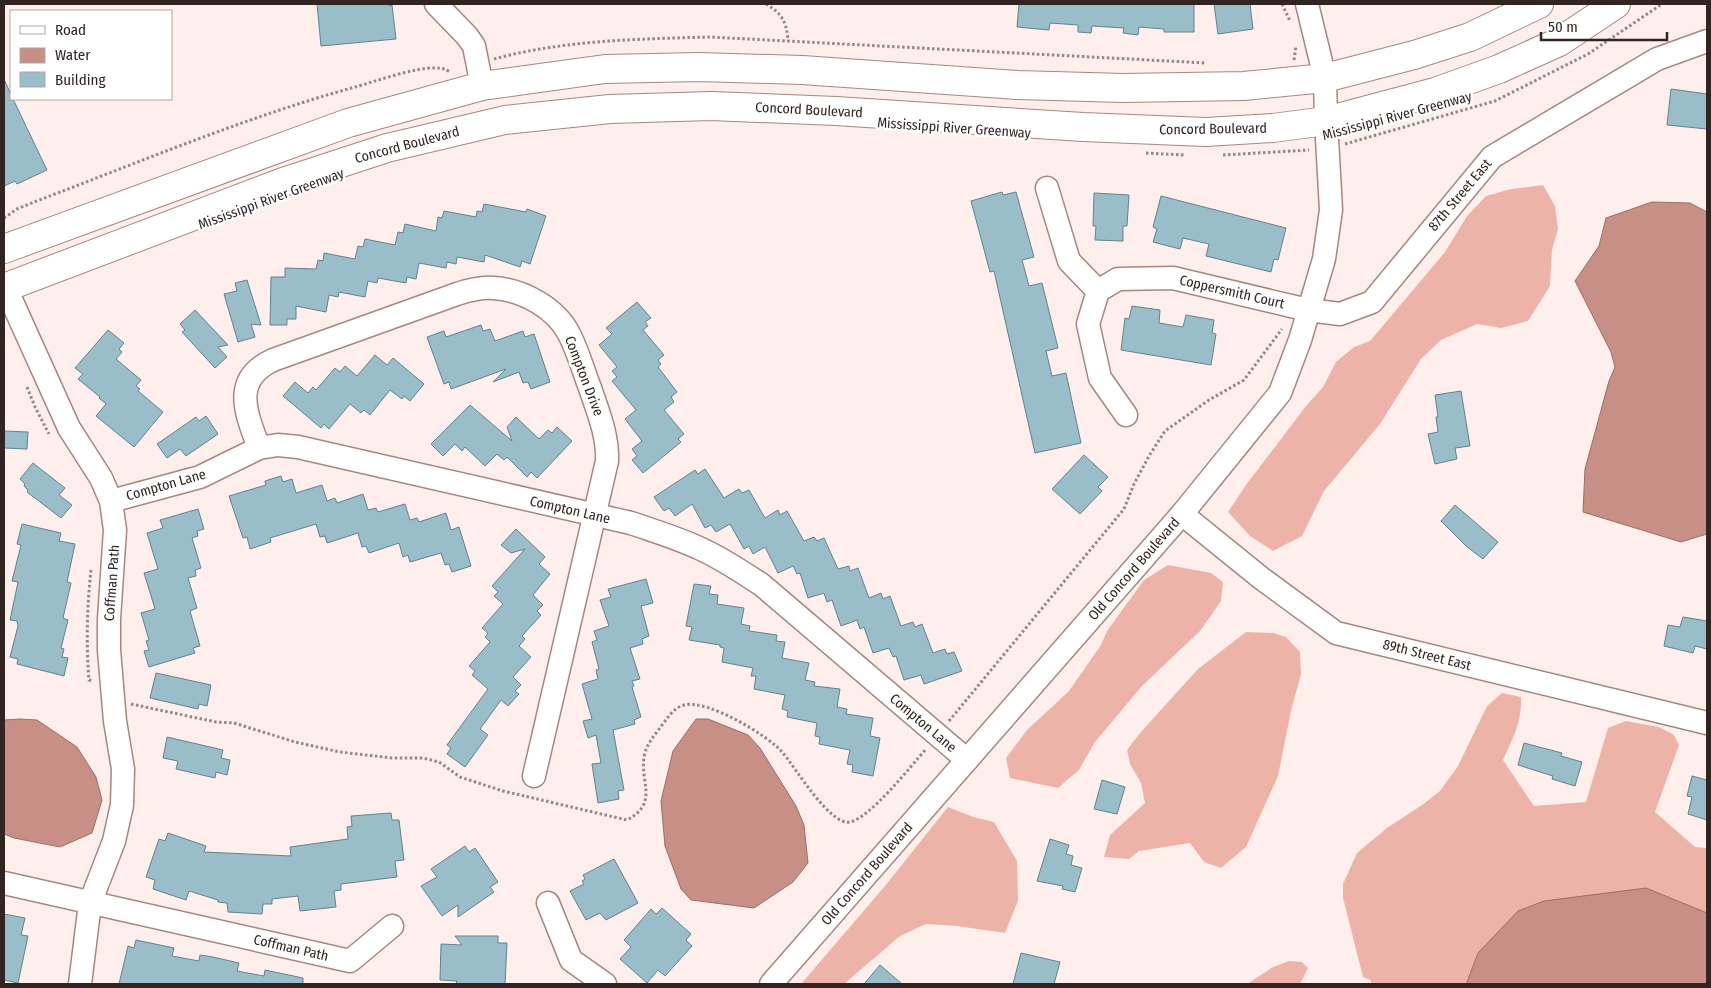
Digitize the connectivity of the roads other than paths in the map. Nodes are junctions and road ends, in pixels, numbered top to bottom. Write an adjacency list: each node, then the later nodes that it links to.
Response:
1 (436, 4): 7 (street)
2 (1307, 4): 6 (street, Old Concord Boulevard)
3 (1539, 4): 6 (main road)
4 (1616, 4): 8 (main road, Concord Boulevard)
5 (1707, 41): 13 (street, 87th Street East)
6 (1325, 78): 7 (main road); 8 (street, Old Concord Boulevard)
7 (482, 86): 10 (main road)
8 (1326, 121): 11 (main road, Concord Boulevard); 13 (street, Old Concord Boulevard)
9 (1047, 188): 12 (street)
10 (4, 249)
11 (4, 286): 16 (street, Coffman Path)
12 (1098, 291): 13 (street, Coppersmith Court); 14 (street)
13 (1308, 310): 17 (street, Old Concord Boulevard)
14 (1126, 415)
15 (259, 448): 16 (street, Compton Lane); 18 (street, Compton Lane); 18 (street, Compton Drive)
16 (111, 501): 23 (street, Coffman Path)
17 (1182, 514): 19 (street, 89th Street East); 20 (street, Old Concord Boulevard)
18 (595, 515): 20 (street, Compton Lane); 21 (street, Compton Drive)
19 (1707, 723)
20 (967, 760): 28 (street, Old Concord Boulevard)
21 (534, 776)
22 (4, 883): 23 (street, Coffman Path)
23 (90, 902): 25 (street, Coffman Path); 26 (street, Coffman Path)
24 (548, 903): 27 (street)
25 (392, 926)
26 (80, 984)
27 (605, 984)
28 (771, 984)

